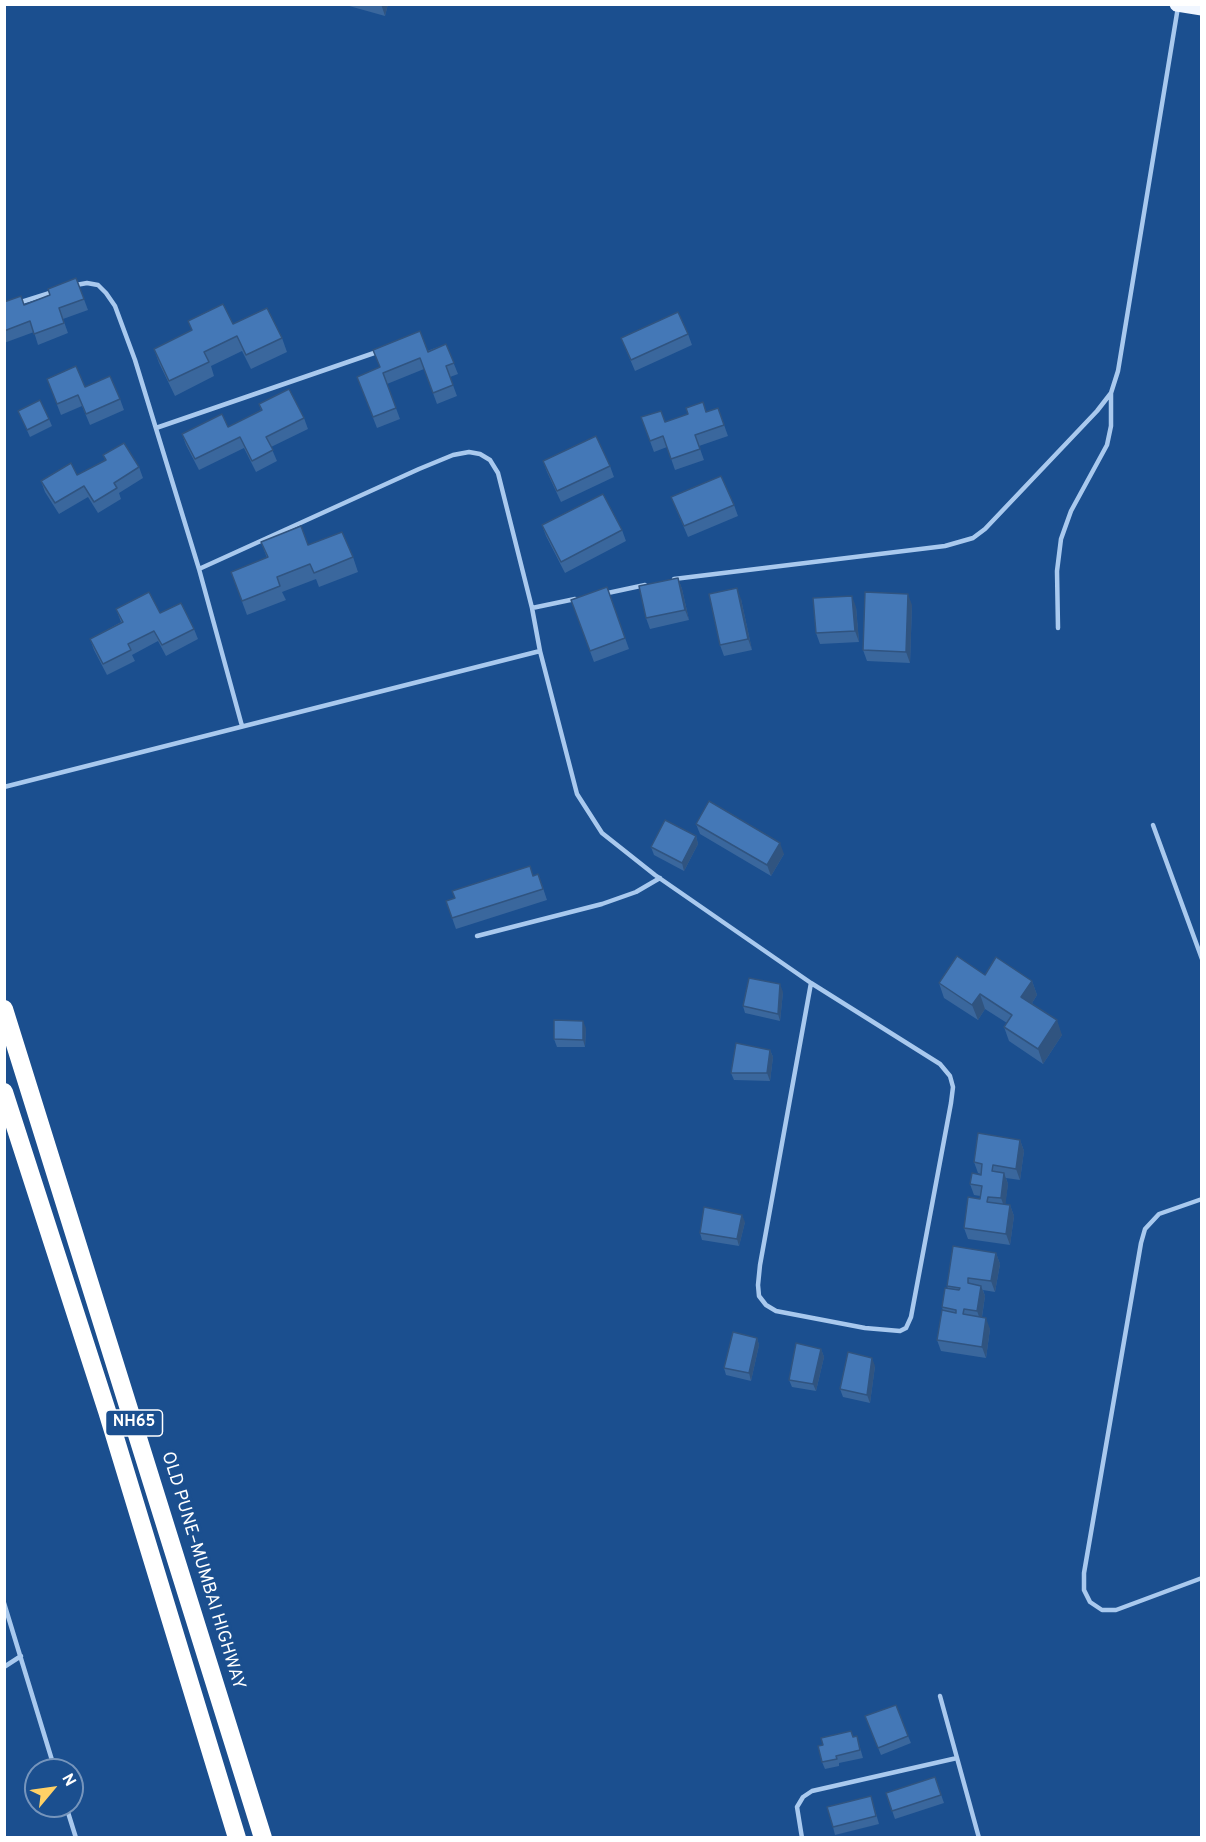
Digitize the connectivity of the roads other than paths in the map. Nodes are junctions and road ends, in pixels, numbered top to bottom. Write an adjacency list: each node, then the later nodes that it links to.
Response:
1 (1178, 5): 2 (main road); 7 (lane)
2 (1202, 8)
3 (72, 286): 8 (lane)
4 (62, 289): 5 (lane)
5 (13, 304)
6 (387, 348): 8 (lane)
7 (1111, 393): 10 (lane); 15 (lane)
8 (156, 428): 9 (lane)
9 (199, 569): 14 (lane); 17 (lane)
10 (668, 581)
11 (656, 583): 12 (lane)
12 (600, 594)
13 (577, 599): 14 (lane)
14 (531, 608): 16 (lane)
15 (1058, 628)
16 (540, 651): 17 (lane); 20 (lane)
17 (242, 726): 18 (lane)
18 (4, 787)
19 (1153, 825): 22 (lane)
20 (660, 878): 21 (lane); 23 (lane)
21 (477, 936)
22 (1202, 959)
23 (811, 983): 23 (lane)
24 (4, 1009): 37 (highway, OLD PUNE–MUMBAI HIGHWAY / NH65)
25 (4, 1092): 36 (highway, NH65)
26 (1202, 1199): 27 (lane)
27 (1202, 1578)
28 (4, 1603): 29 (lane)
29 (21, 1656): 30 (lane); 32 (lane)
30 (4, 1667)
31 (940, 1696): 33 (lane)
32 (51, 1758)
33 (957, 1758): 38 (lane); 39 (lane)
34 (70, 1818): 35 (lane)
35 (76, 1838)
36 (237, 1838)
37 (263, 1838)
38 (802, 1838)
39 (979, 1838)

